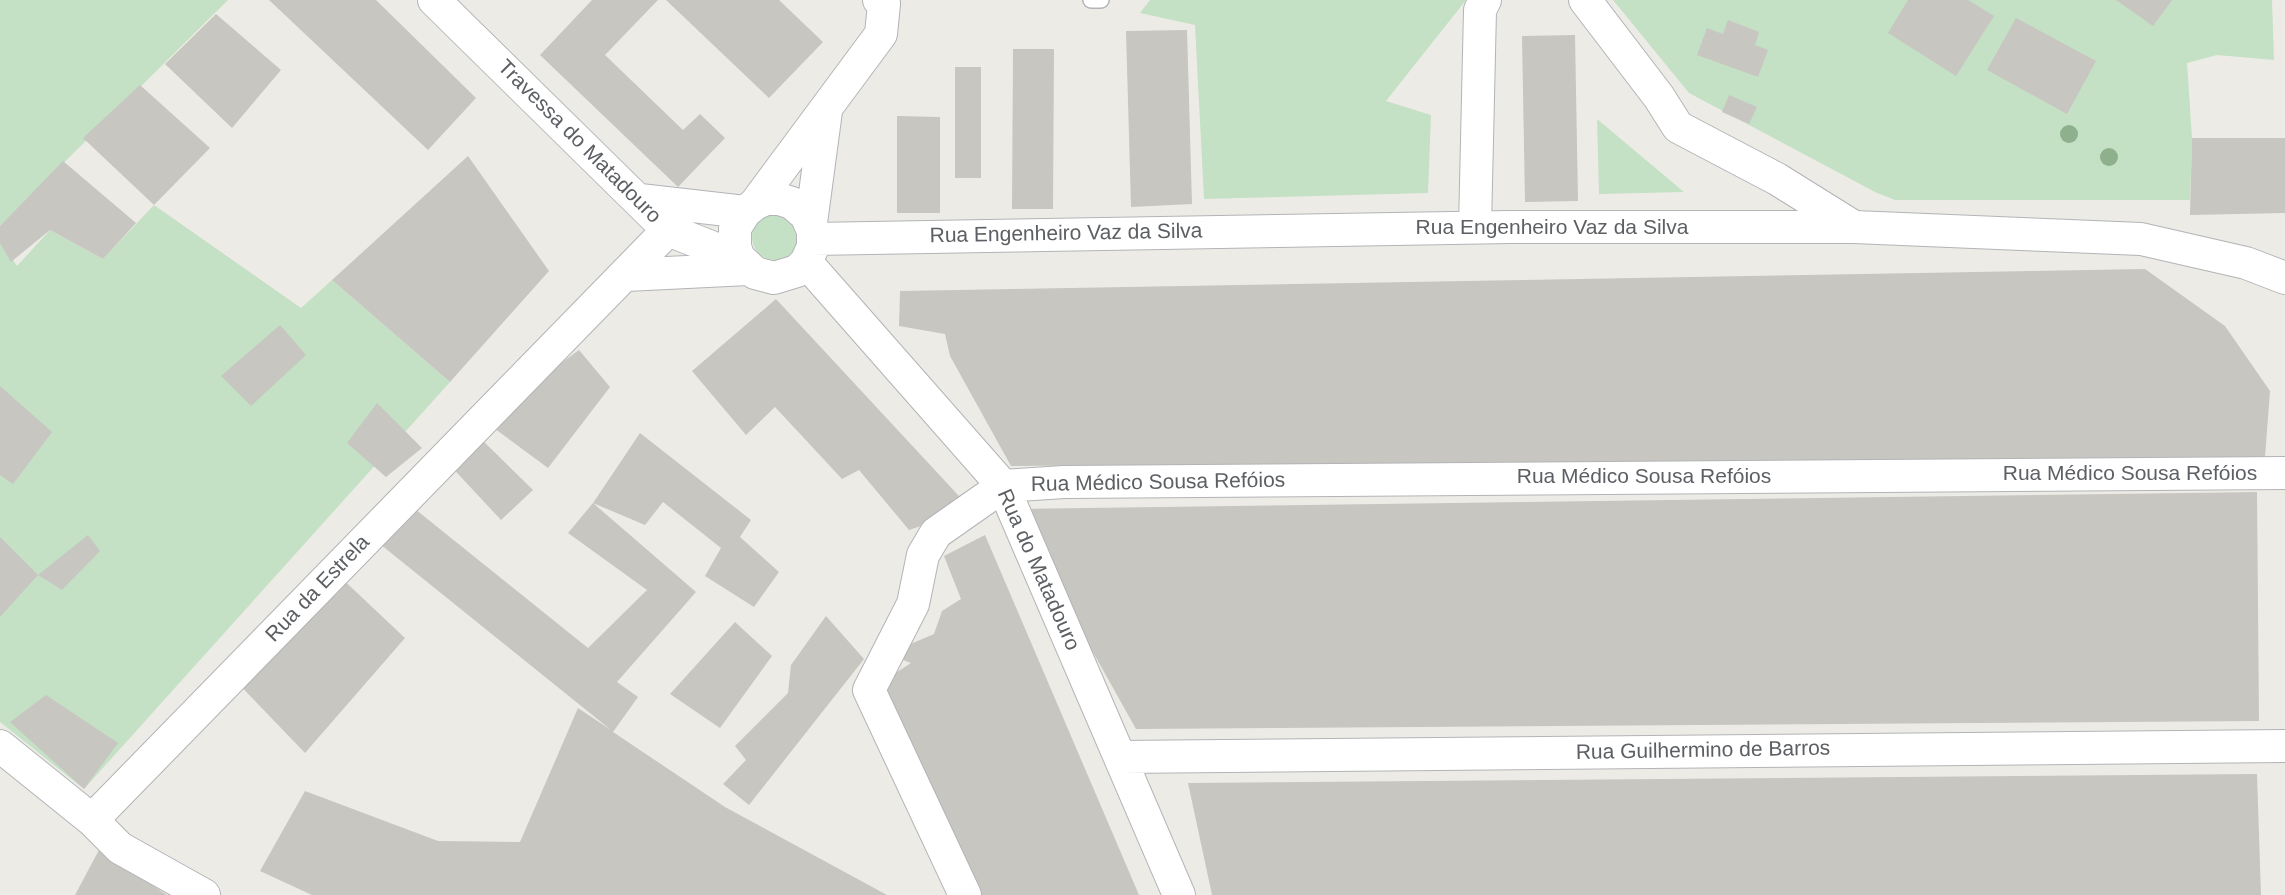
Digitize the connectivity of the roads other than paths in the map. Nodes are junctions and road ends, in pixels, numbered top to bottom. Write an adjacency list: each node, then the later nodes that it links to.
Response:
1 (1091, 0): 2 (lane)
2 (1101, 0)
3 (1485, 0): 10 (street)
4 (1585, 0): 11 (street)
5 (883, 1): 7 (street)
6 (443, 3): 8 (street, Travessa do Matadouro)
7 (826, 108): 9 (street); 13 (street)
8 (640, 200): 9 (street); 12 (street, Travessa do Matadouro)
9 (750, 208): 13 (street); 14 (street)
10 (1475, 227): 11 (street, Rua Engenheiro Vaz da Silva); 13 (street, Rua Engenheiro Vaz da Silva)
11 (1854, 227): 16 (street, Rua Engenheiro Vaz da Silva)
12 (668, 230): 14 (street, Travessa do Matadouro); 15 (street, Rua da Estrela)
13 (810, 241): 14 (street); 18 (street, Rua do Matadouro)
14 (744, 263): 15 (street)
15 (626, 275): 22 (street, Rua da Estrela)
16 (2285, 278)
17 (2285, 473): 18 (street, Rua Médico Sousa Refóios)
18 (1003, 486): 21 (street, Rua do Matadouro); 24 (street)
19 (0, 746): 22 (street)
20 (2285, 746): 21 (street, Rua Guilhermino de Barros)
21 (1120, 757): 25 (street, Rua do Matadouro)
22 (92, 820): 23 (street)
23 (204, 895)
24 (965, 895)
25 (1179, 895)

